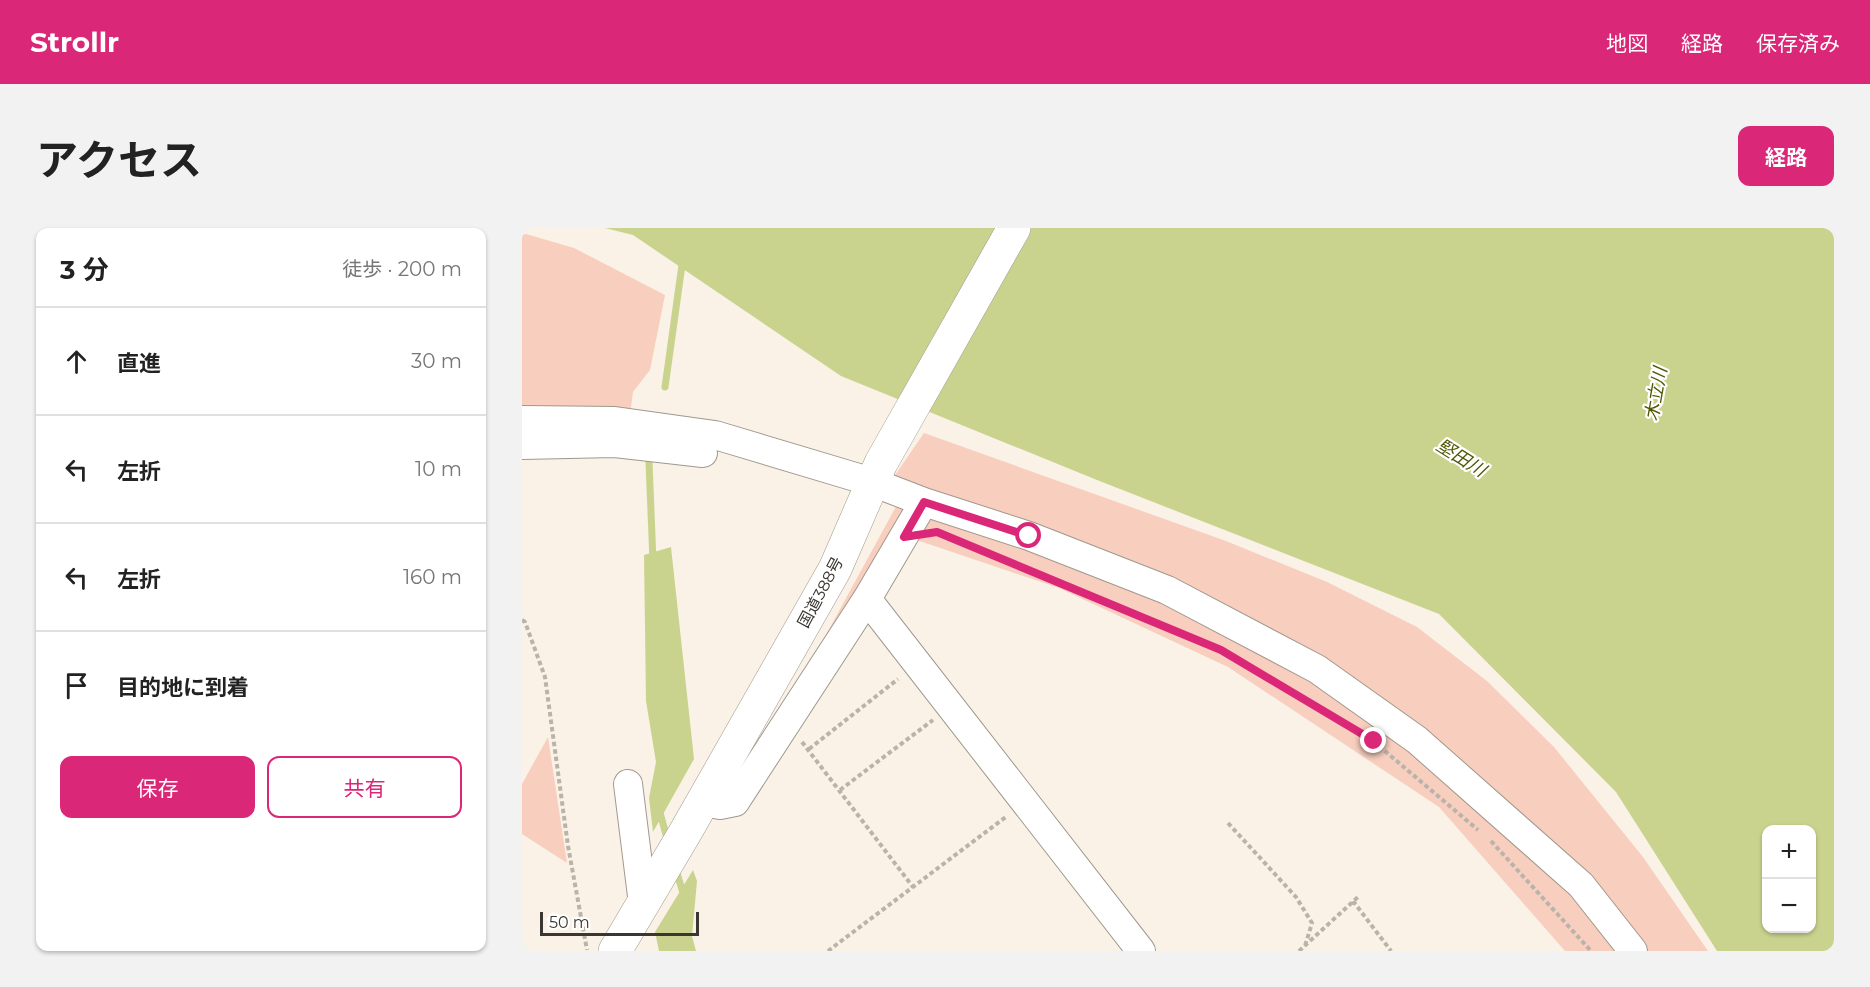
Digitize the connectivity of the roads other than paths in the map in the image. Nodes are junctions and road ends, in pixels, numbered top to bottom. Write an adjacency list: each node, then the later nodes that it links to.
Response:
1 (1014, 228): 5 (highway, 国道388号)
2 (522, 420): 4 (street)
3 (522, 445): 4 (street)
4 (798, 460): 5 (street)
5 (876, 472): 6 (street); 9 (highway, 国道388号)
6 (924, 502): 7 (street); 13 (street)
7 (867, 599): 9 (street); 11 (street)
8 (628, 784): 10 (street)
9 (703, 802): 10 (highway, 国道388号)
10 (643, 904): 12 (highway, 国道388号)
11 (1130, 947)
12 (615, 951)
13 (1632, 951)

